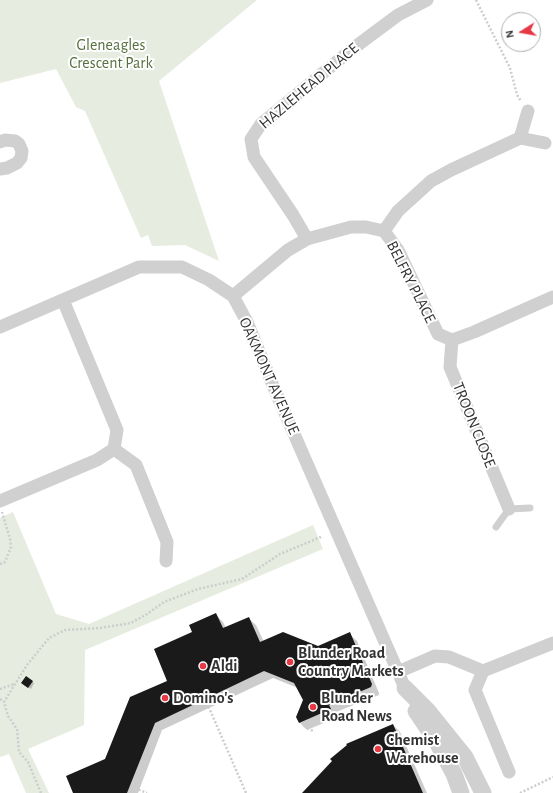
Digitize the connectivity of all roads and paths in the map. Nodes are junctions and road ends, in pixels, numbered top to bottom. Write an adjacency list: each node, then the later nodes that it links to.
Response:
1 (427, 0): 9 (street, HAZLEHEAD PLACE)
2 (476, 0): 3 (path)
3 (528, 110): 4 (street)
4 (520, 138): 6 (street); 8 (street)
5 (0, 142): 7 (street)
6 (545, 143)
7 (0, 169)
8 (384, 231): 9 (street, BELFRY PLACE); 14 (street, BELFRY PLACE)
9 (306, 239): 10 (street, BELFRY PLACE)
10 (232, 296): 12 (street, OAKMONT AVENUE); 26 (street, OAKMONT AVENUE)
11 (553, 297): 14 (street)
12 (63, 300): 13 (street, OAKMONT AVENUE); 15 (street)
13 (0, 327)
14 (452, 340): 19 (street, TROON CLOSE)
15 (114, 449): 16 (street); 22 (street)
16 (0, 501)
17 (0, 506): 23 (path)
18 (530, 508): 19 (lane)
19 (508, 509): 20 (lane)
20 (496, 527)
21 (321, 537): 27 (path)
22 (166, 561)
23 (0, 564)
24 (553, 643): 25 (street)
25 (483, 671): 26 (street); 35 (street)
26 (398, 672): 28 (street, OAKMONT AVENUE)
27 (15, 684): 29 (path); 31 (path)
28 (405, 688): 41 (street, OAKMONT AVENUE); 42 (street, OAKMONT AVENUE)
29 (0, 689)
30 (0, 699): 31 (path)
31 (4, 702): 38 (path)
32 (207, 703): 40 (path)
33 (304, 726): 34 (path)
34 (313, 731)
35 (509, 772)
36 (553, 777): 43 (path)
37 (135, 788): 39 (path)
38 (41, 793)
39 (147, 793)
40 (246, 793)
41 (461, 793)
42 (482, 793)
43 (520, 793)

